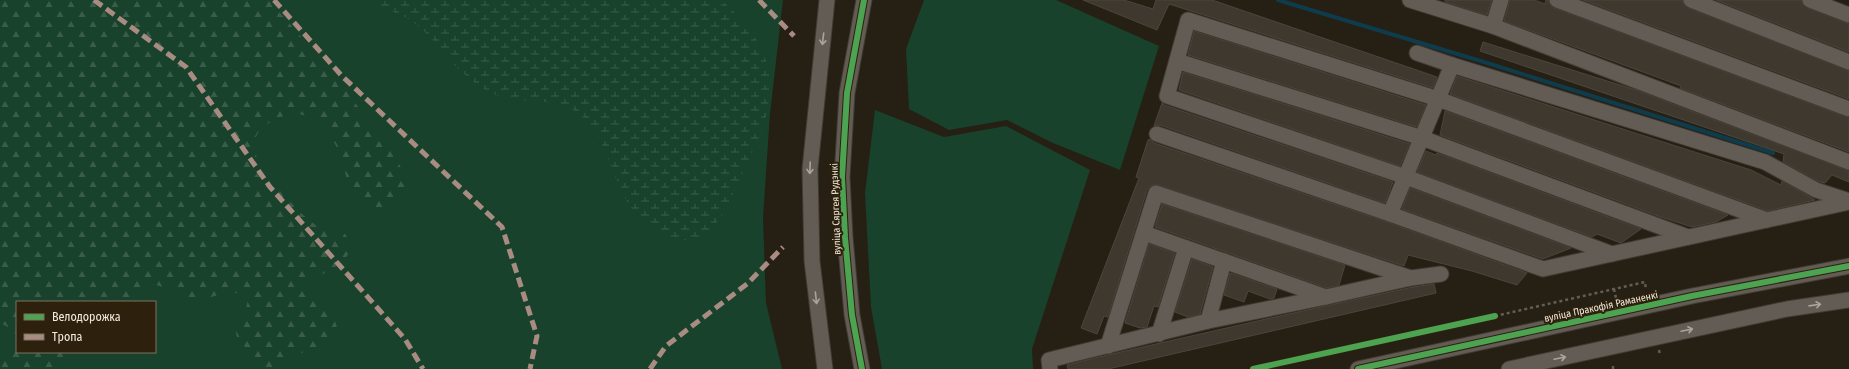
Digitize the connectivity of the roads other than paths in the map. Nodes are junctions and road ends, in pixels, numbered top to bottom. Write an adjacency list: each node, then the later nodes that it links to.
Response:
1 (828, 0): 36 (street, one-way to 36)
2 (864, 0): 37 (street, вуліца Сяргея Рудэнкі)
3 (1410, 0): 9 (street)
4 (1501, 0): 9 (street)
5 (1557, 0): 15 (street)
6 (1690, 0): 12 (street)
7 (1810, 0): 8 (street)
8 (1849, 15)
9 (1493, 26): 18 (street)
10 (1417, 53): 13 (street)
11 (1177, 61): 14 (street); 17 (street); 19 (street)
12 (1849, 62)
13 (1452, 65): 14 (street); 20 (street)
14 (1438, 99): 17 (street); 22 (street)
15 (1849, 109)
16 (1157, 134): 21 (street)
17 (1422, 138): 19 (street); 24 (street)
18 (1849, 162)
19 (1406, 177): 21 (street); 26 (street)
20 (1849, 202): 22 (street)
21 (1390, 214): 26 (street)
22 (1767, 220): 24 (street)
23 (1144, 233): 25 (street); 30 (street); 35 (street)
24 (1688, 237): 26 (street)
25 (1186, 248): 27 (street); 34 (street)
26 (1612, 254)
27 (1224, 261): 31 (street); 33 (street)
28 (1849, 266): 39 (street, вуліца Пракофія Раманенкі)
29 (1441, 274): 30 (street)
30 (1411, 278): 31 (street)
31 (1326, 298): 33 (street)
32 (1849, 300): 40 (street, one-way to 32)
33 (1208, 321): 34 (street)
34 (1159, 334): 35 (street)
35 (1108, 346): 38 (street)
36 (825, 369)
37 (862, 369)
38 (1050, 369)
39 (1358, 369)
40 (1509, 369)

